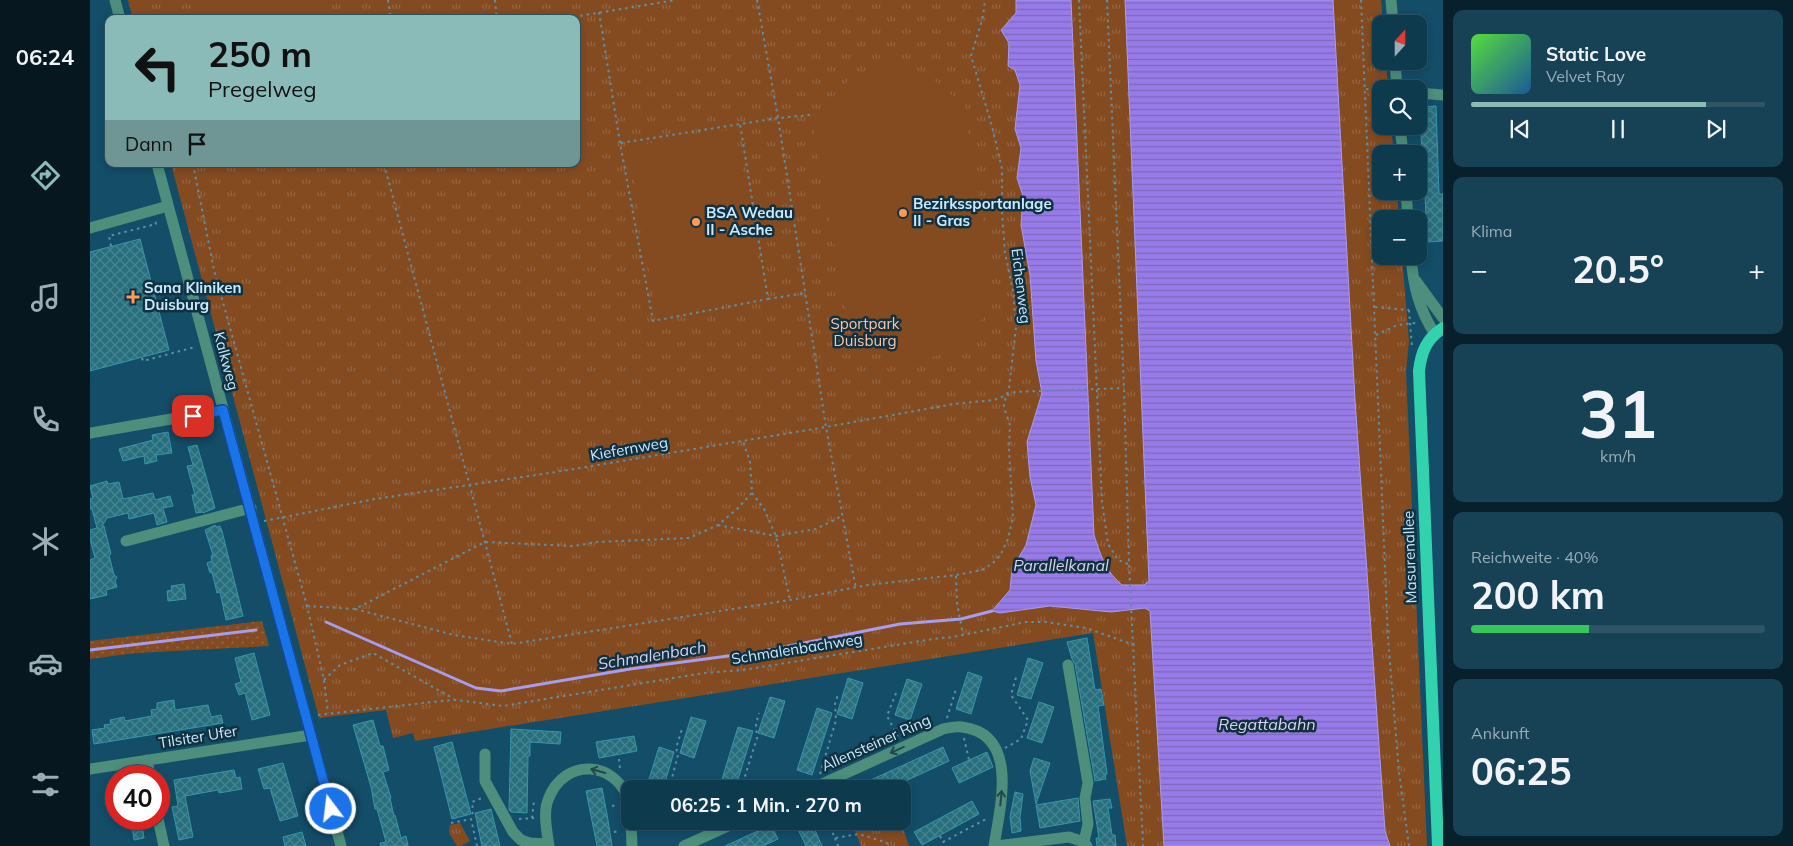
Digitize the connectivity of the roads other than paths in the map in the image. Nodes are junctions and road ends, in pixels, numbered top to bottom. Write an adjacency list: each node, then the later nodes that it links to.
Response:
1 (115, 0): 3 (street)
2 (1391, 0): 4 (street)
3 (119, 15)
4 (1392, 15)
5 (1427, 93): 6 (street)
6 (1443, 95)
7 (159, 167): 8 (street, Kalkweg)
8 (168, 206): 9 (street); 14 (street, Kalkweg)
9 (90, 228)
10 (1411, 265): 11 (street, Masurenallee)
11 (1412, 276): 12 (street); 13 (street, Masurenallee)
12 (1443, 318)
13 (1439, 331): 36 (main road, Masurenallee)
14 (223, 410): 15 (street); 16 (street, Kalkweg)
15 (90, 433)
16 (251, 508): 17 (street); 19 (street, Kalkweg)
17 (126, 541)
18 (1068, 665): 29 (street)
19 (310, 735): 21 (street, Tilsiter Ufer); 32 (street, Kalkweg)
20 (485, 754): 30 (street)
21 (147, 760): 22 (street); 23 (street, Tilsiter Ufer)
22 (148, 765)
23 (90, 769)
24 (831, 780): 35 (street, Allensteiner Ring, one-way to 24)
25 (621, 784): 30 (street, one-way to 30)
26 (160, 830): 31 (street)
27 (632, 830): 33 (street)
28 (719, 830): 34 (street)
29 (1085, 844): 35 (street)
30 (548, 845)
31 (164, 846)
32 (341, 846)
33 (632, 846)
34 (684, 846)
35 (995, 846)
36 (1438, 846)

